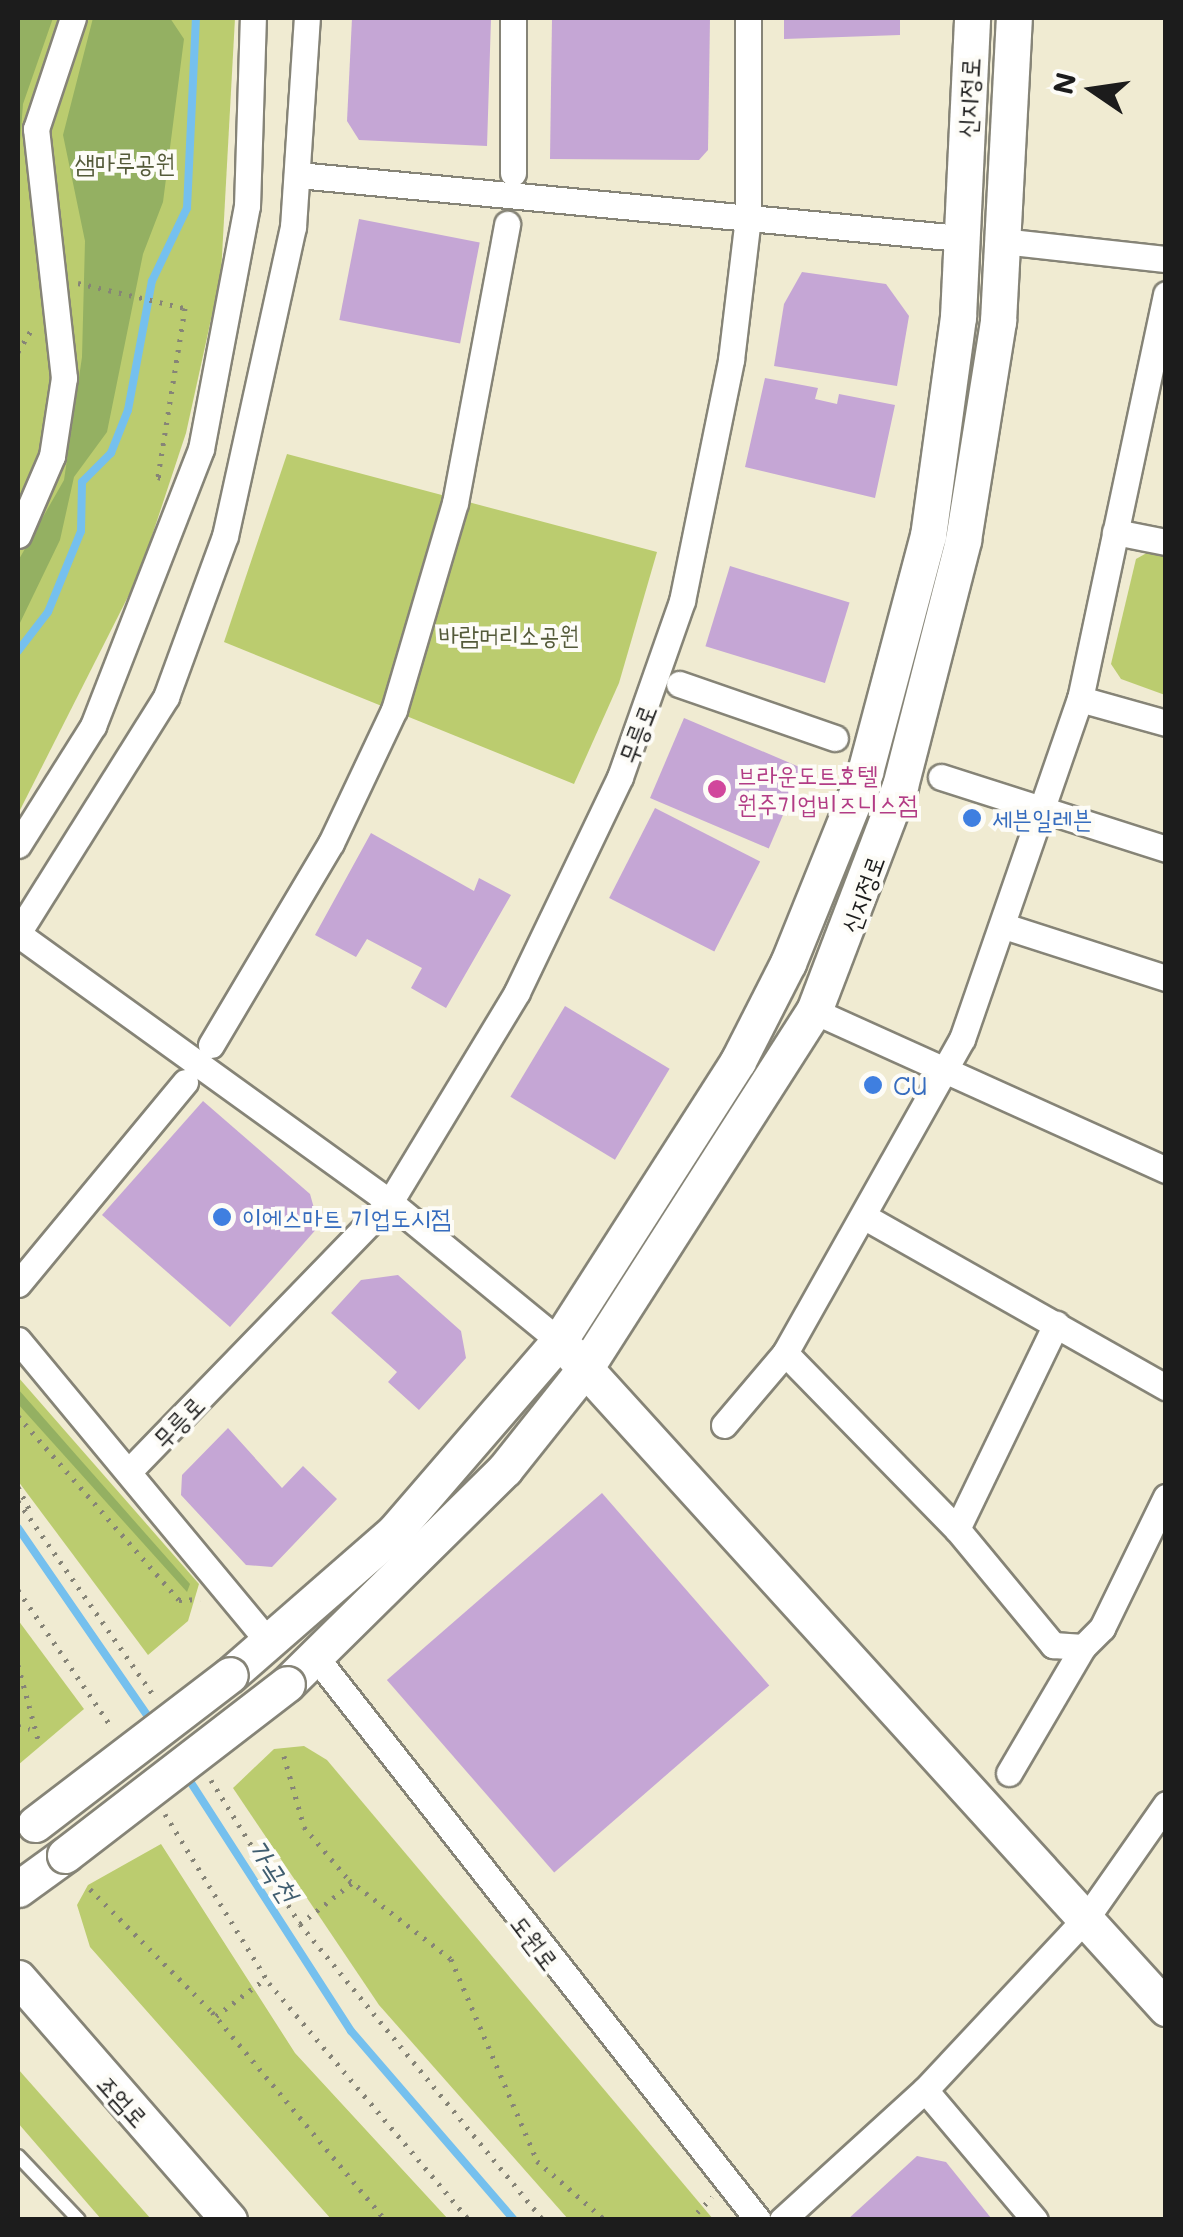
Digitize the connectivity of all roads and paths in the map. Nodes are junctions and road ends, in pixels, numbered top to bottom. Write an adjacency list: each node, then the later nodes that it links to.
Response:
1 (73, 18): 20 (street)
2 (253, 18): 28 (street)
3 (306, 18): 9 (street)
4 (513, 18): 8 (street)
5 (748, 18): 10 (street, 무릉로)
6 (972, 18): 12 (street, 신지정로)
7 (1014, 18): 13 (street, 신지정로)
8 (513, 173)
9 (298, 175): 10 (street); 31 (street)
10 (748, 217): 12 (street); 38 (street, 무릉로)
11 (506, 224): 34 (street)
12 (960, 238): 13 (street); 43 (street, 신지정로)
13 (1002, 241): 14 (street); 33 (street, 신지정로)
14 (1166, 259)
15 (94, 288): 18 (path)
16 (1166, 294): 17 (street)
17 (1157, 373): 19 (street)
18 (174, 482)
19 (1115, 532): 21 (street); 23 (street)
20 (18, 535)
21 (1166, 542)
22 (679, 684): 25 (street)
23 (1080, 698): 24 (street); 27 (street)
24 (1166, 723)
25 (836, 738)
26 (941, 777): 27 (street)
27 (1043, 822): 29 (street); 30 (street)
28 (18, 846)
29 (1166, 849)
30 (1004, 926): 32 (street); 35 (street)
31 (18, 934): 38 (street)
32 (1166, 978)
33 (814, 1010): 35 (street); 45 (street, 신지정로)
34 (211, 1045)
35 (949, 1071): 37 (street); 39 (street)
36 (185, 1082): 40 (street)
37 (1166, 1170)
38 (390, 1202): 43 (street); 49 (street, 무릉로)
39 (865, 1217): 41 (street); 44 (street)
40 (18, 1284)
41 (1056, 1324): 46 (street); 54 (street)
42 (18, 1340): 49 (street, 무릉로)
43 (559, 1342): 45 (street); 57 (street, 신지정로)
44 (785, 1353): 48 (street); 54 (street)
45 (586, 1368): 59 (street, 신지정로); 75 (street)
46 (1166, 1387)
47 (18, 1416): 56 (path)
48 (724, 1424)
49 (132, 1468): 57 (street, 무릉로)
50 (18, 1487): 53 (path)
51 (1166, 1497): 58 (street)
52 (18, 1501): 53 (path)
53 (36, 1523): 61 (path)
54 (957, 1528): 58 (street)
55 (18, 1590): 65 (path)
56 (218, 1598)
57 (270, 1643): 71 (street, 신지정로, bridge)
58 (1083, 1648): 68 (street)
59 (318, 1660): 73 (street, 신지정로, bridge); 91 (street, 도원로)
60 (18, 1665): 63 (path)
61 (167, 1714)
62 (18, 1726): 63 (path)
63 (30, 1729): 64 (path)
64 (38, 1740)
65 (120, 1740)
66 (284, 1756): 72 (path)
67 (199, 1762): 76 (path)
68 (1010, 1773)
69 (1166, 1804): 75 (street)
70 (161, 1808): 78 (path)
71 (26, 1830)
72 (352, 1883): 76 (path); 89 (path)
73 (18, 1889)
74 (90, 1889): 80 (path)
75 (1087, 1917): 79 (street); 81 (street)
76 (300, 1924): 88 (path)
77 (18, 1978): 85 (street, 조엄로)
78 (266, 1978): 80 (path); 87 (path)
79 (1166, 2008)
80 (216, 2016): 86 (path)
81 (925, 2090): 92 (street); 93 (street)
82 (18, 2156): 84 (lane)
83 (712, 2196): 90 (path)
84 (78, 2220)
85 (229, 2220)
86 (385, 2220)
87 (469, 2220)
88 (543, 2220)
89 (604, 2220)
90 (690, 2220)
91 (758, 2220)
92 (782, 2220)
93 (1035, 2220)

